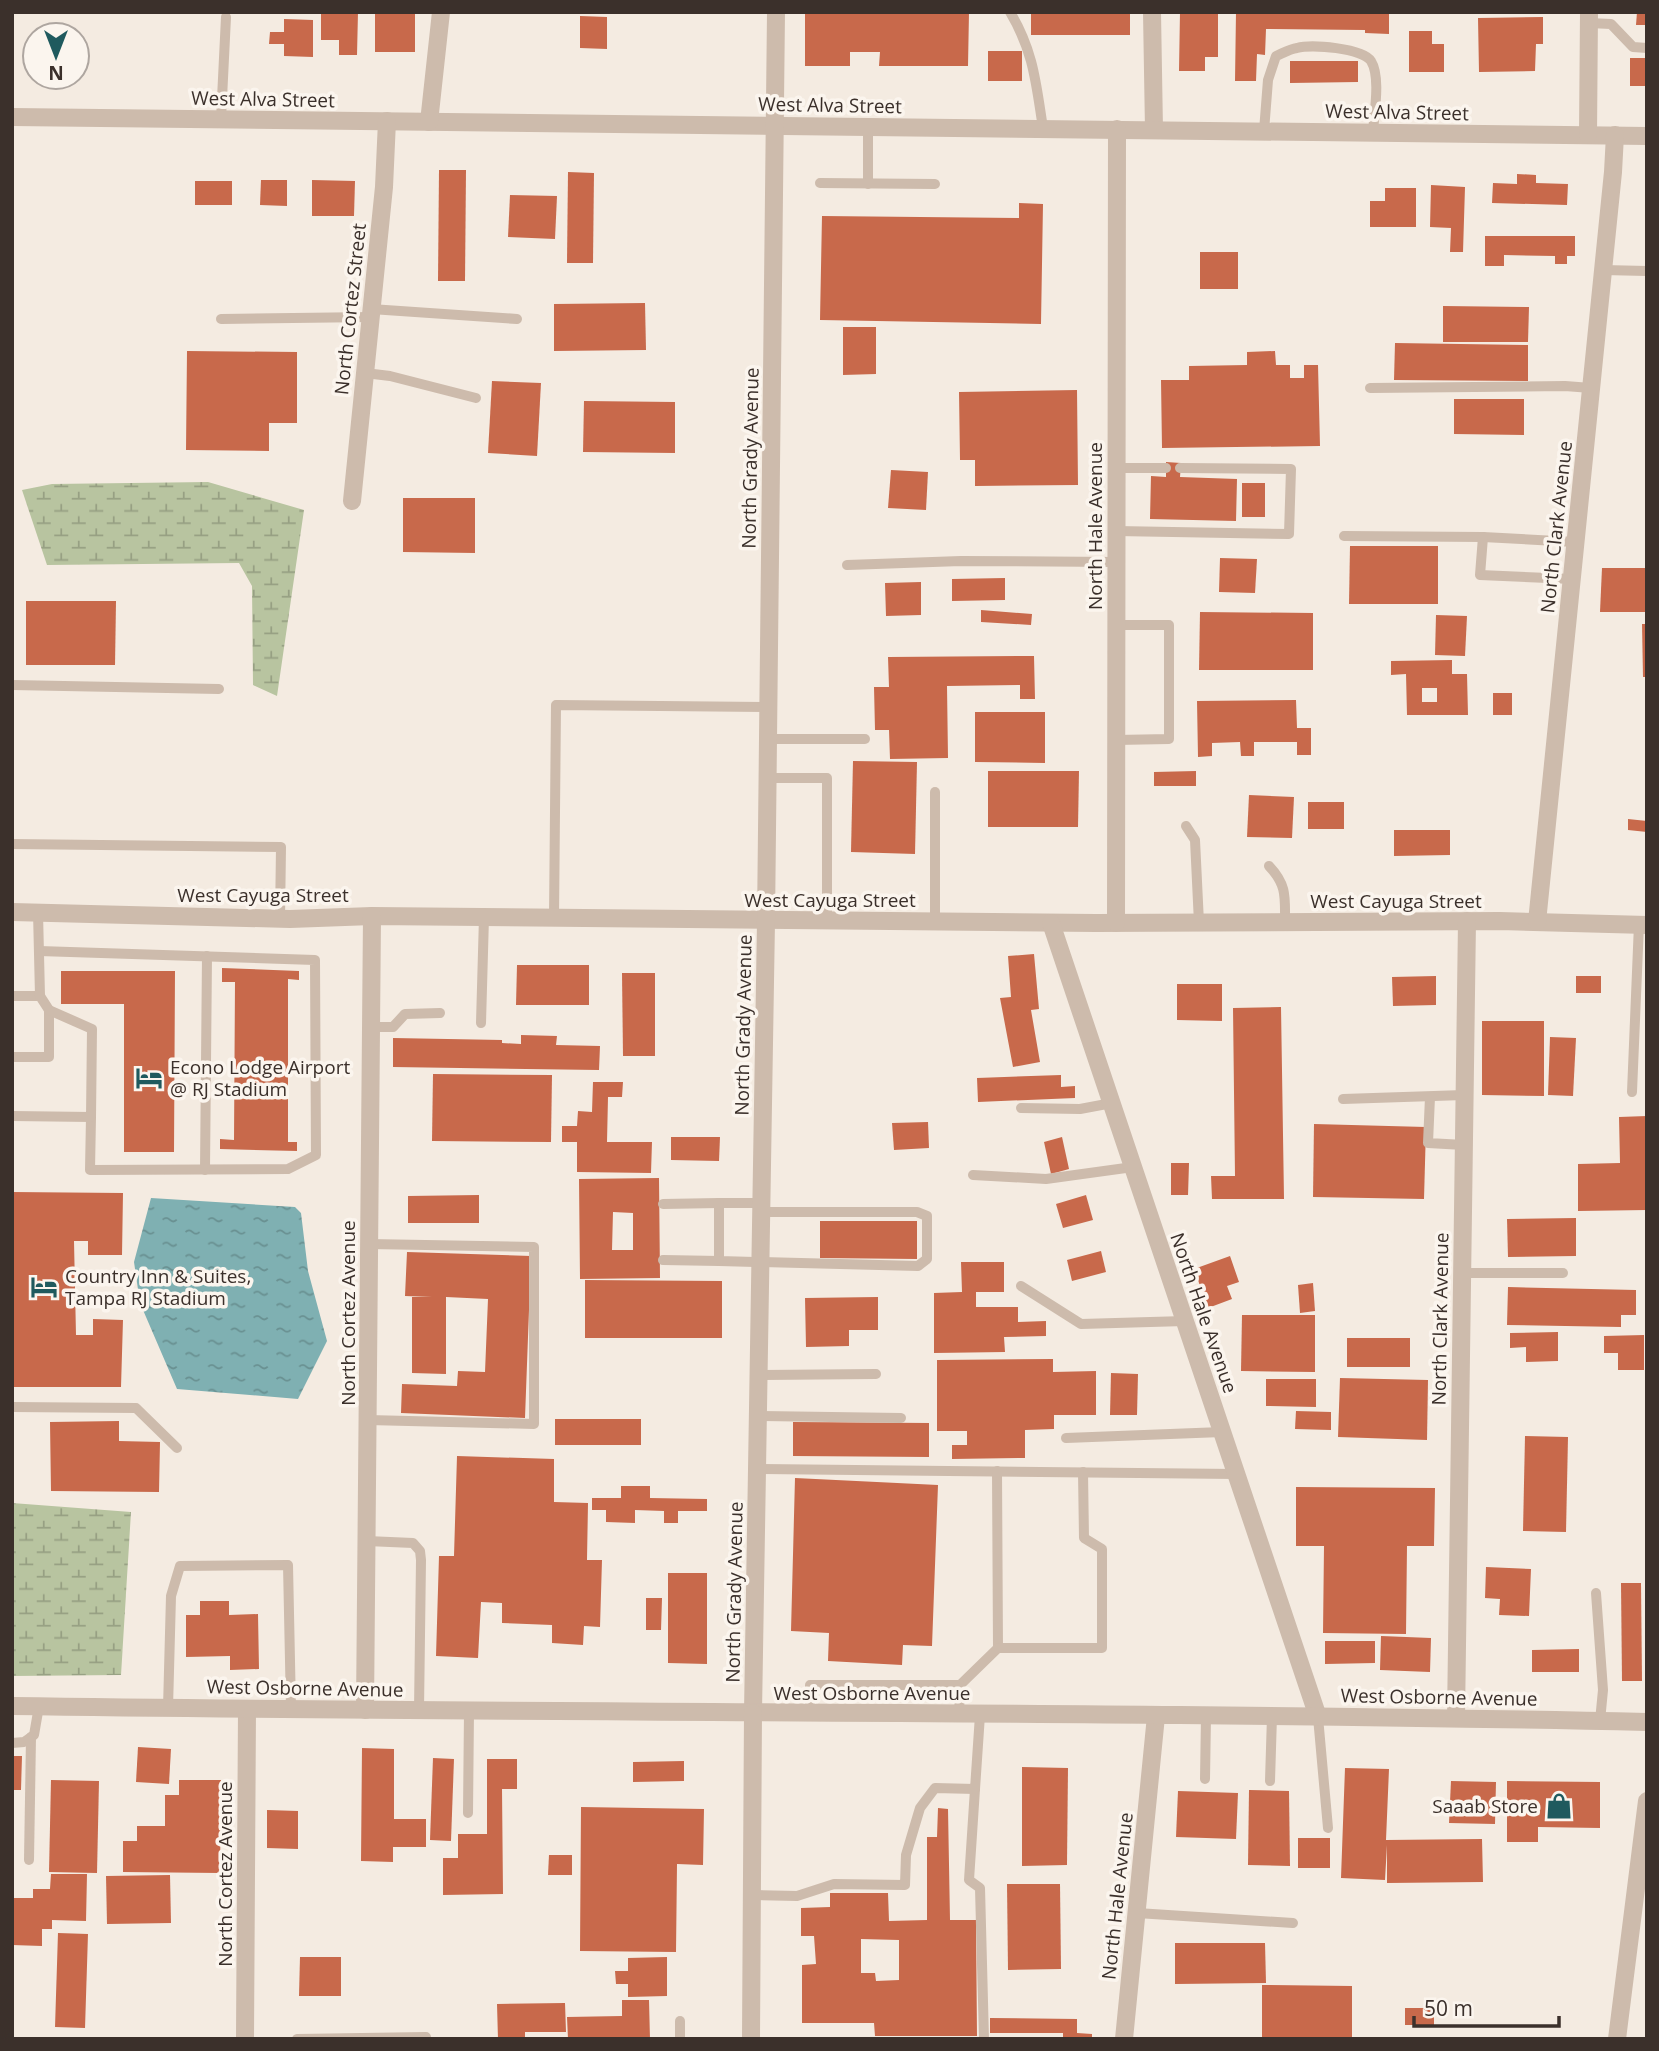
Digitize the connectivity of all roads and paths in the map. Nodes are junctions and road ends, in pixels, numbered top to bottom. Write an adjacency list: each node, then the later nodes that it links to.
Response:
1 (441, 12): 11 (street)
2 (776, 12): 12 (street, North Grady Avenue)
3 (1010, 12): 14 (lane)
4 (1152, 12): 16 (street)
5 (226, 17): 9 (lane)
6 (1589, 18): 7 (lane); 19 (street)
7 (1647, 48)
8 (12, 117): 9 (street, West Alva Street)
9 (221, 119): 10 (street, West Alva Street)
10 (387, 121): 11 (street, West Alva Street); 27 (street, North Cortez Street)
11 (429, 122): 12 (street, West Alva Street)
12 (775, 126): 13 (street, West Alva Street); 48 (street, North Grady Avenue)
13 (868, 127): 14 (street, West Alva Street); 23 (lane)
14 (1043, 128): 15 (street, West Alva Street)
15 (1117, 129): 16 (street, West Alva Street); 34 (street, North Hale Avenue)
16 (1154, 130): 17 (street, West Alva Street)
17 (1264, 131): 18 (street, West Alva Street); 18 (lane)
18 (1373, 132): 19 (street, West Alva Street)
19 (1588, 135): 20 (street, West Alva Street)
20 (1615, 135): 21 (street, West Alva Street); 25 (street, North Clark Avenue)
21 (1647, 136)
22 (821, 183): 23 (lane)
23 (868, 184): 24 (lane)
24 (935, 184)
25 (1603, 270): 26 (lane); 32 (street, North Clark Avenue)
26 (1647, 271)
27 (371, 313): 28 (lane); 29 (lane); 30 (street, North Cortez Street)
28 (221, 319)
29 (517, 319)
30 (365, 373): 33 (lane); 37 (street, North Cortez Street)
31 (1370, 388): 32 (lane)
32 (1591, 388): 41 (street, North Clark Avenue)
33 (476, 398)
34 (1116, 468): 35 (lane); 38 (street, North Hale Avenue)
35 (1166, 468)
36 (1180, 468): 38 (lane)
37 (352, 500)
38 (1116, 531): 42 (street, North Hale Avenue)
39 (1344, 536): 40 (lane)
40 (1483, 537): 41 (lane); 44 (lane)
41 (1575, 542): 44 (street, North Clark Avenue)
42 (1116, 562): 43 (lane); 45 (street, North Hale Avenue)
43 (847, 565)
44 (1572, 579): 68 (street, North Clark Avenue)
45 (1116, 625): 51 (street, North Hale Avenue); 51 (lane)
46 (12, 685): 47 (lane)
47 (219, 690)
48 (768, 707): 49 (street, North Grady Avenue); 61 (lane)
49 (768, 739): 50 (lane); 52 (street, North Grady Avenue)
50 (865, 739)
51 (1116, 740): 70 (street, North Hale Avenue)
52 (768, 778): 63 (street, North Grady Avenue); 64 (lane)
53 (935, 792): 66 (lane)
54 (1186, 826): 71 (lane)
55 (12, 844): 62 (lane)
56 (1269, 866): 67 (lane)
57 (12, 912): 58 (street, West Cayuga Street)
58 (38, 912): 62 (street, West Cayuga Street); 73 (lane)
59 (372, 916): 60 (street, West Cayuga Street); 62 (street, West Cayuga Street); 80 (street, North Cortez Avenue)
60 (484, 917): 61 (street, West Cayuga Street); 79 (lane)
61 (554, 918): 63 (street, West Cayuga Street)
62 (280, 919)
63 (766, 921): 64 (street, West Cayuga Street); 96 (street, North Grady Avenue)
64 (827, 921): 66 (street, West Cayuga Street)
65 (1467, 921): 67 (street, West Cayuga Street); 68 (street, West Cayuga Street); 83 (street, North Clark Avenue)
66 (935, 922): 69 (street, West Cayuga Street)
67 (1285, 922): 71 (street, West Cayuga Street)
68 (1537, 922): 72 (street, West Cayuga Street)
69 (1051, 923): 70 (street, West Cayuga Street); 86 (street, North Hale Avenue)
70 (1116, 923): 71 (street, West Cayuga Street)
71 (1199, 923)
72 (1643, 925): 82 (lane)
73 (39, 951): 74 (lane); 76 (lane)
74 (207, 957): 92 (lane); 92 (lane)
75 (12, 996): 76 (lane)
76 (40, 996): 77 (lane)
77 (49, 1010): 81 (lane); 89 (lane)
78 (440, 1013): 80 (lane)
79 (481, 1023)
80 (371, 1027): 97 (street, North Cortez Avenue)
81 (12, 1057)
82 (1632, 1092)
83 (1464, 1096): 84 (lane); 90 (street, North Clark Avenue)
84 (1430, 1097): 85 (lane); 90 (lane)
85 (1343, 1099)
86 (1112, 1103): 87 (lane); 91 (street, North Hale Avenue)
87 (1021, 1108)
88 (12, 1116): 89 (lane)
89 (91, 1117): 92 (lane)
90 (1464, 1145): 101 (street, North Clark Avenue)
91 (1133, 1167): 93 (lane); 104 (street, North Hale Avenue)
92 (205, 1170)
93 (972, 1175)
94 (719, 1203): 95 (lane); 96 (lane); 99 (lane)
95 (663, 1204)
96 (761, 1208): 100 (street, North Grady Avenue); 100 (lane)
97 (369, 1244): 110 (street, North Cortez Avenue); 110 (lane)
98 (663, 1260): 99 (lane)
99 (719, 1261): 100 (lane)
100 (760, 1262): 106 (street, North Grady Avenue)
101 (1462, 1273): 102 (lane); 138 (street, North Clark Avenue)
102 (1563, 1273)
103 (1021, 1286): 104 (lane)
104 (1185, 1321): 111 (street, North Hale Avenue)
105 (876, 1374): 106 (lane)
106 (758, 1375): 108 (street, North Grady Avenue)
107 (12, 1407): 113 (lane)
108 (757, 1416): 109 (lane); 114 (street, North Grady Avenue)
109 (901, 1418)
110 (368, 1420): 118 (street, North Cortez Avenue)
111 (1222, 1432): 112 (lane); 117 (street, North Hale Avenue)
112 (1066, 1438)
113 (177, 1448)
114 (757, 1469): 115 (lane); 130 (street, North Grady Avenue)
115 (997, 1471): 116 (lane); 120 (lane)
116 (1083, 1472): 117 (lane); 120 (lane)
117 (1236, 1474): 137 (street, North Hale Avenue)
118 (367, 1541): 127 (street, North Cortez Avenue); 128 (lane)
119 (1596, 1593): 139 (lane)
120 (998, 1648): 121 (lane)
121 (960, 1685): 131 (lane); 132 (lane)
122 (12, 1706): 123 (street, West Osborne Avenue)
123 (39, 1706): 124 (street, West Osborne Avenue); 141 (lane)
124 (168, 1708): 125 (street, West Osborne Avenue); 126 (lane)
125 (247, 1709): 126 (street, West Osborne Avenue); 155 (street, North Cortez Avenue)
126 (291, 1710): 127 (street, West Osborne Avenue)
127 (365, 1710): 128 (street, West Osborne Avenue)
128 (419, 1710): 129 (street, West Osborne Avenue)
129 (469, 1711): 130 (street, West Osborne Avenue); 147 (lane)
130 (753, 1713): 131 (street, West Osborne Avenue); 150 (street, North Grady Avenue)
131 (810, 1714): 132 (street, West Osborne Avenue)
132 (960, 1715): 133 (street, West Osborne Avenue)
133 (980, 1715): 134 (street, West Osborne Avenue); 145 (lane)
134 (1156, 1716): 135 (street, West Osborne Avenue); 151 (street, North Hale Avenue)
135 (1206, 1716): 136 (street, West Osborne Avenue); 143 (lane)
136 (1272, 1716): 137 (street, West Osborne Avenue); 144 (lane)
137 (1318, 1717): 138 (street, West Osborne Avenue); 148 (lane)
138 (1456, 1718): 139 (street, West Osborne Avenue)
139 (1600, 1721): 140 (street, West Osborne Avenue)
140 (1647, 1722)
141 (31, 1737): 142 (lane); 149 (lane)
142 (12, 1743)
143 (1205, 1779)
144 (1270, 1781)
145 (975, 1788): 150 (lane); 159 (lane)
146 (1647, 1801): 161 (street)
147 (468, 1813)
148 (1328, 1828)
149 (29, 1860)
150 (753, 1895): 158 (street, North Grady Avenue)
151 (1137, 1913): 152 (lane); 160 (street, North Hale Avenue)
152 (1293, 1923)
153 (680, 2021): 157 (lane)
154 (426, 2037): 156 (lane)
155 (245, 2039)
156 (296, 2039)
157 (680, 2039)
158 (751, 2039)
159 (984, 2039)
160 (1125, 2039)
161 (1617, 2039)

